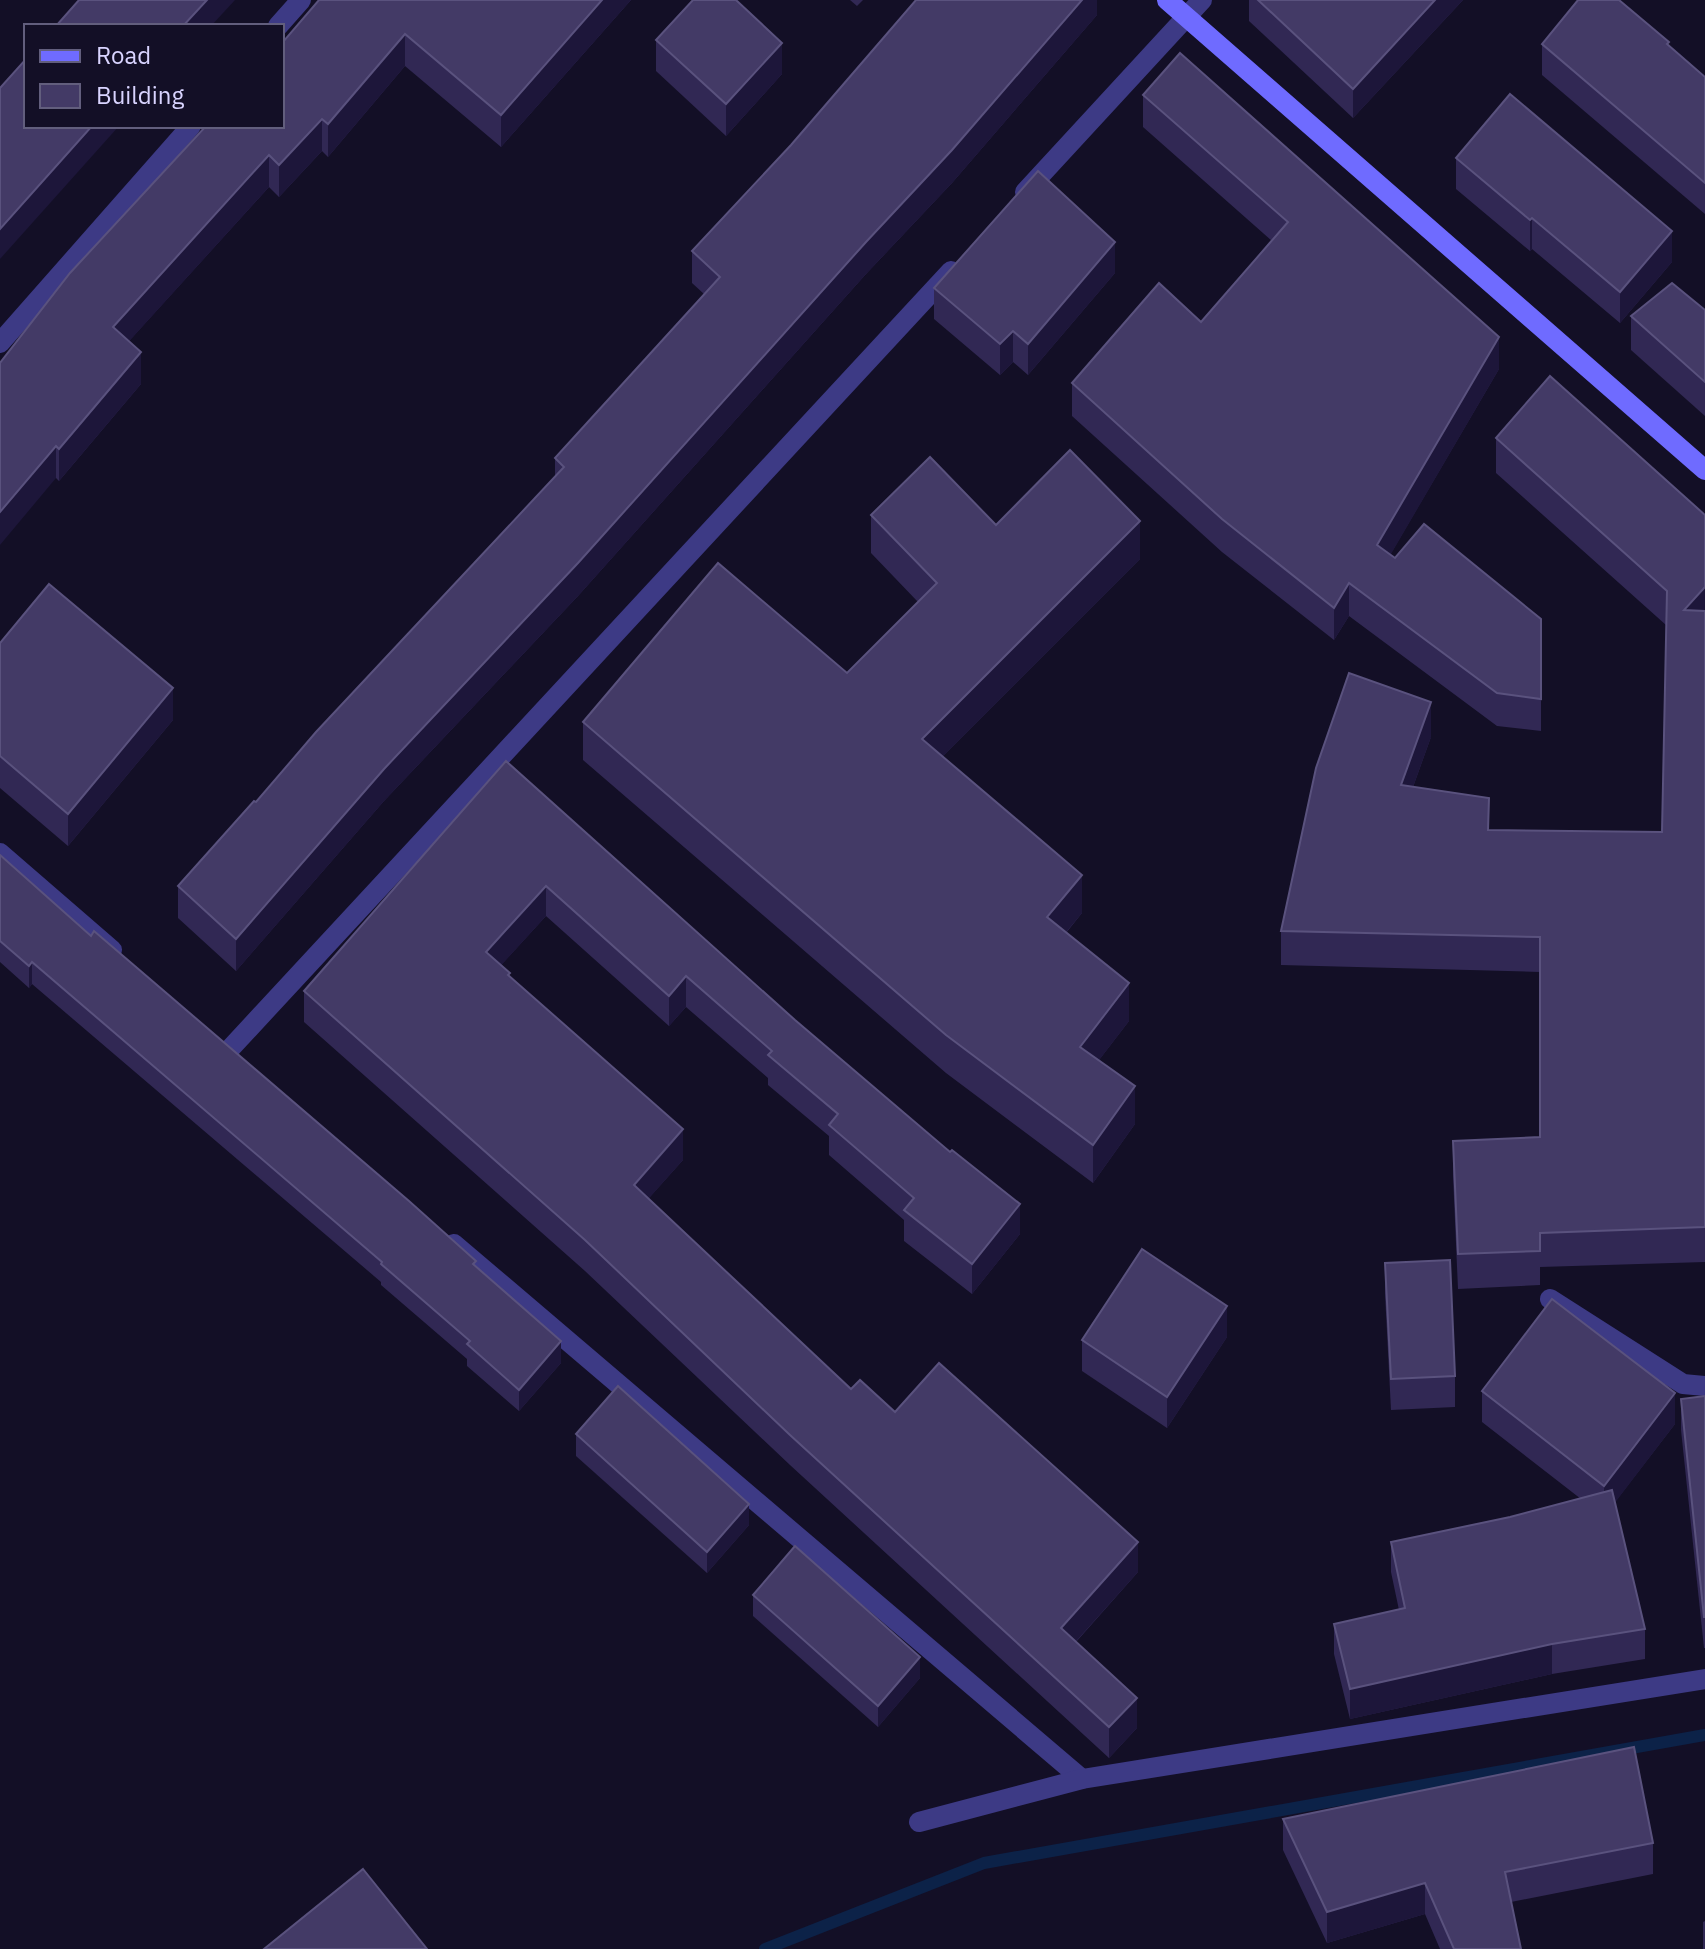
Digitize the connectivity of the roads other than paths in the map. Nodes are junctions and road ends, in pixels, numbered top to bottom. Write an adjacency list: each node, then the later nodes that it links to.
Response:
1 (301, 0): 5 (street)
2 (1167, 0): 4 (main road)
3 (1202, 0): 4 (street)
4 (1187, 17): 7 (street); 10 (main road)
5 (280, 24)
6 (189, 128): 9 (street)
7 (1015, 203)
8 (961, 261): 13 (street)
9 (0, 343)
10 (1705, 470)
11 (0, 853): 12 (street)
12 (132, 968)
13 (228, 1051)
14 (444, 1236): 18 (street)
15 (1550, 1299): 16 (street)
16 (1705, 1386)
17 (1705, 1679): 18 (street)
18 (1082, 1779): 19 (street)
19 (919, 1822)

